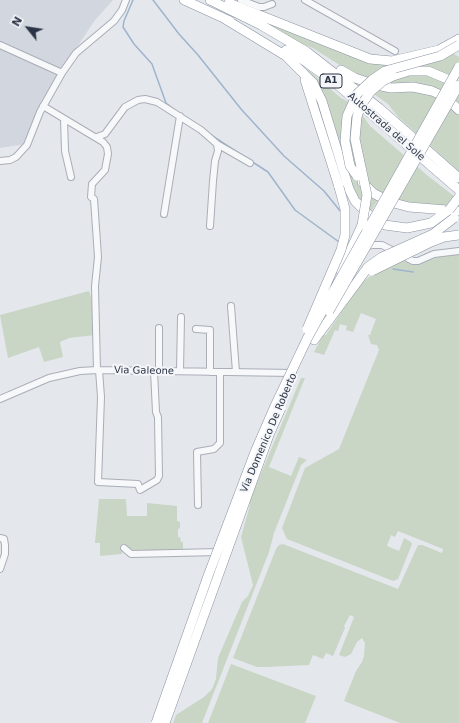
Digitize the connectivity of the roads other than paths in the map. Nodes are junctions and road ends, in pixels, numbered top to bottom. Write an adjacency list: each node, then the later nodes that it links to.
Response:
1 (126, 0): 16 (street)
2 (184, 0): 8 (highway, Autostrada del Sole / A1)
3 (210, 0): 13 (highway, Autostrada del Sole / A1)
4 (222, 0): 9 (highway)
5 (241, 0): 7 (street)
6 (305, 0): 12 (street)
7 (272, 4)
8 (225, 19): 14 (highway); 28 (highway, Autostrada del Sole / A1)
9 (459, 39)
10 (0, 45): 16 (street)
11 (459, 45): 30 (highway, bridge)
12 (395, 51)
13 (307, 52): 19 (highway); 27 (highway, Autostrada del Sole / A1)
14 (298, 66): 29 (highway, bridge); 49 (highway, bridge)
15 (459, 67): 36 (highway, bridge)
16 (62, 73): 18 (street)
17 (459, 86): 36 (highway, bridge); 41 (highway, bridge)
18 (43, 106): 21 (street); 24 (street)
19 (459, 110)
20 (180, 116): 22 (street); 23 (street); 31 (street)
21 (64, 119): 22 (street); 26 (street)
22 (97, 137): 42 (street)
23 (217, 144): 25 (street); 32 (street)
24 (0, 161)
25 (250, 163)
26 (71, 177)
27 (459, 178)
28 (459, 190)
29 (459, 197)
30 (459, 212): 35 (highway, bridge)
31 (164, 214)
32 (210, 226)
33 (459, 235): 35 (highway, bridge)
34 (459, 251): 48 (street, Via Domenico De Roberto)
35 (355, 285): 41 (highway)
36 (334, 290): 49 (highway, bridge)
37 (231, 306): 47 (street)
38 (181, 317): 44 (street)
39 (158, 328): 43 (street)
40 (196, 329): 45 (street)
41 (314, 340): 58 (highway, bridge)
42 (98, 370): 43 (street, Via Galeone); 43 (street); 50 (street, Via Galeone)
43 (157, 371): 44 (street, Via Galeone)
44 (180, 371): 45 (street, Via Galeone)
45 (210, 372): 46 (street, Via Galeone)
46 (220, 372): 47 (street, Via Galeone); 51 (street)
47 (236, 372): 48 (street, Via Galeone)
48 (294, 373): 54 (street, Via Domenico De Roberto)
49 (286, 383): 56 (highway, bridge)
50 (0, 399)
51 (198, 505)
52 (0, 538): 55 (street)
53 (124, 548): 54 (street)
54 (222, 552): 57 (street, Via Domenico De Roberto)
55 (0, 569)
56 (156, 723)
57 (161, 723)
58 (165, 723)

